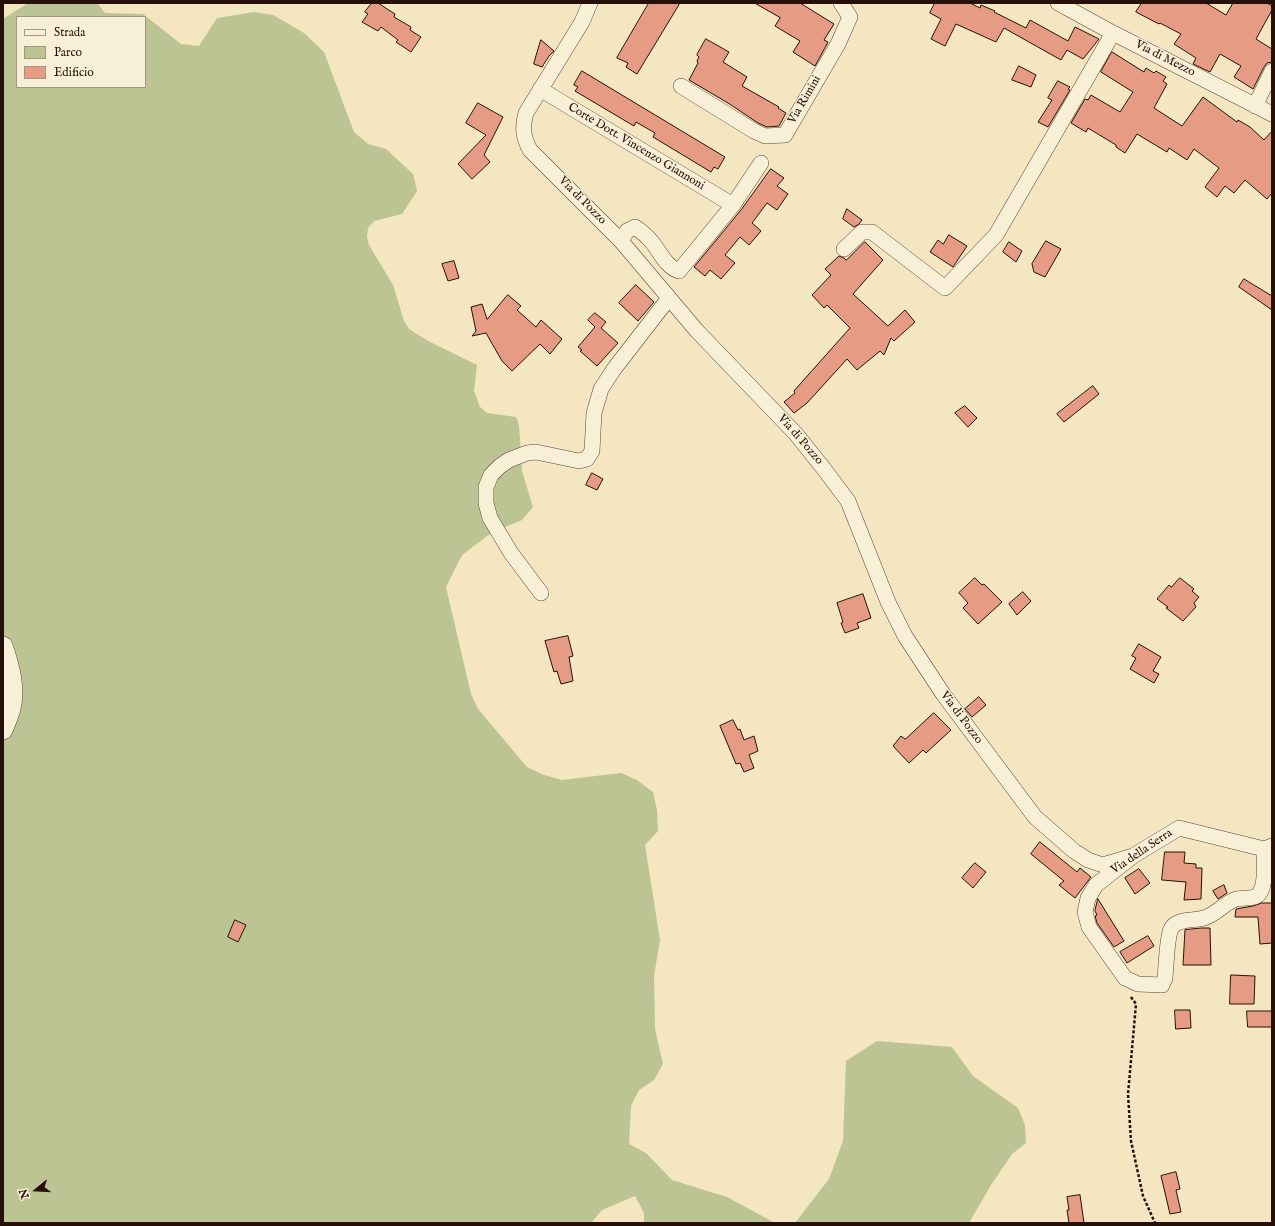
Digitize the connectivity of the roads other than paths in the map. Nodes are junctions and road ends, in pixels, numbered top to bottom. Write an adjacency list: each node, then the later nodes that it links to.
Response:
1 (590, 3): 7 (street, Via di Pozzo)
2 (841, 3): 6 (street, Via Rimini)
3 (1058, 3): 4 (street, Via di Mezzo)
4 (1113, 33): 8 (street, Via di Mezzo); 13 (street)
5 (1272, 71): 8 (street)
6 (681, 86)
7 (540, 89): 11 (street, Corte Dott. Vincenzo Giannoni); 12 (street, Via di Pozzo)
8 (1255, 106): 9 (street, Via di Mezzo)
9 (1272, 114)
10 (761, 163): 11 (street)
11 (733, 205): 12 (street)
12 (621, 241): 14 (street, Via di Pozzo)
13 (844, 249)
14 (668, 298): 15 (street); 19 (street, Via di Pozzo)
15 (541, 593)
16 (3, 646): 17 (street)
17 (3, 730)
18 (1268, 847): 19 (street, Via della Serra); 19 (street, Via della Serra)
19 (1133, 856)

